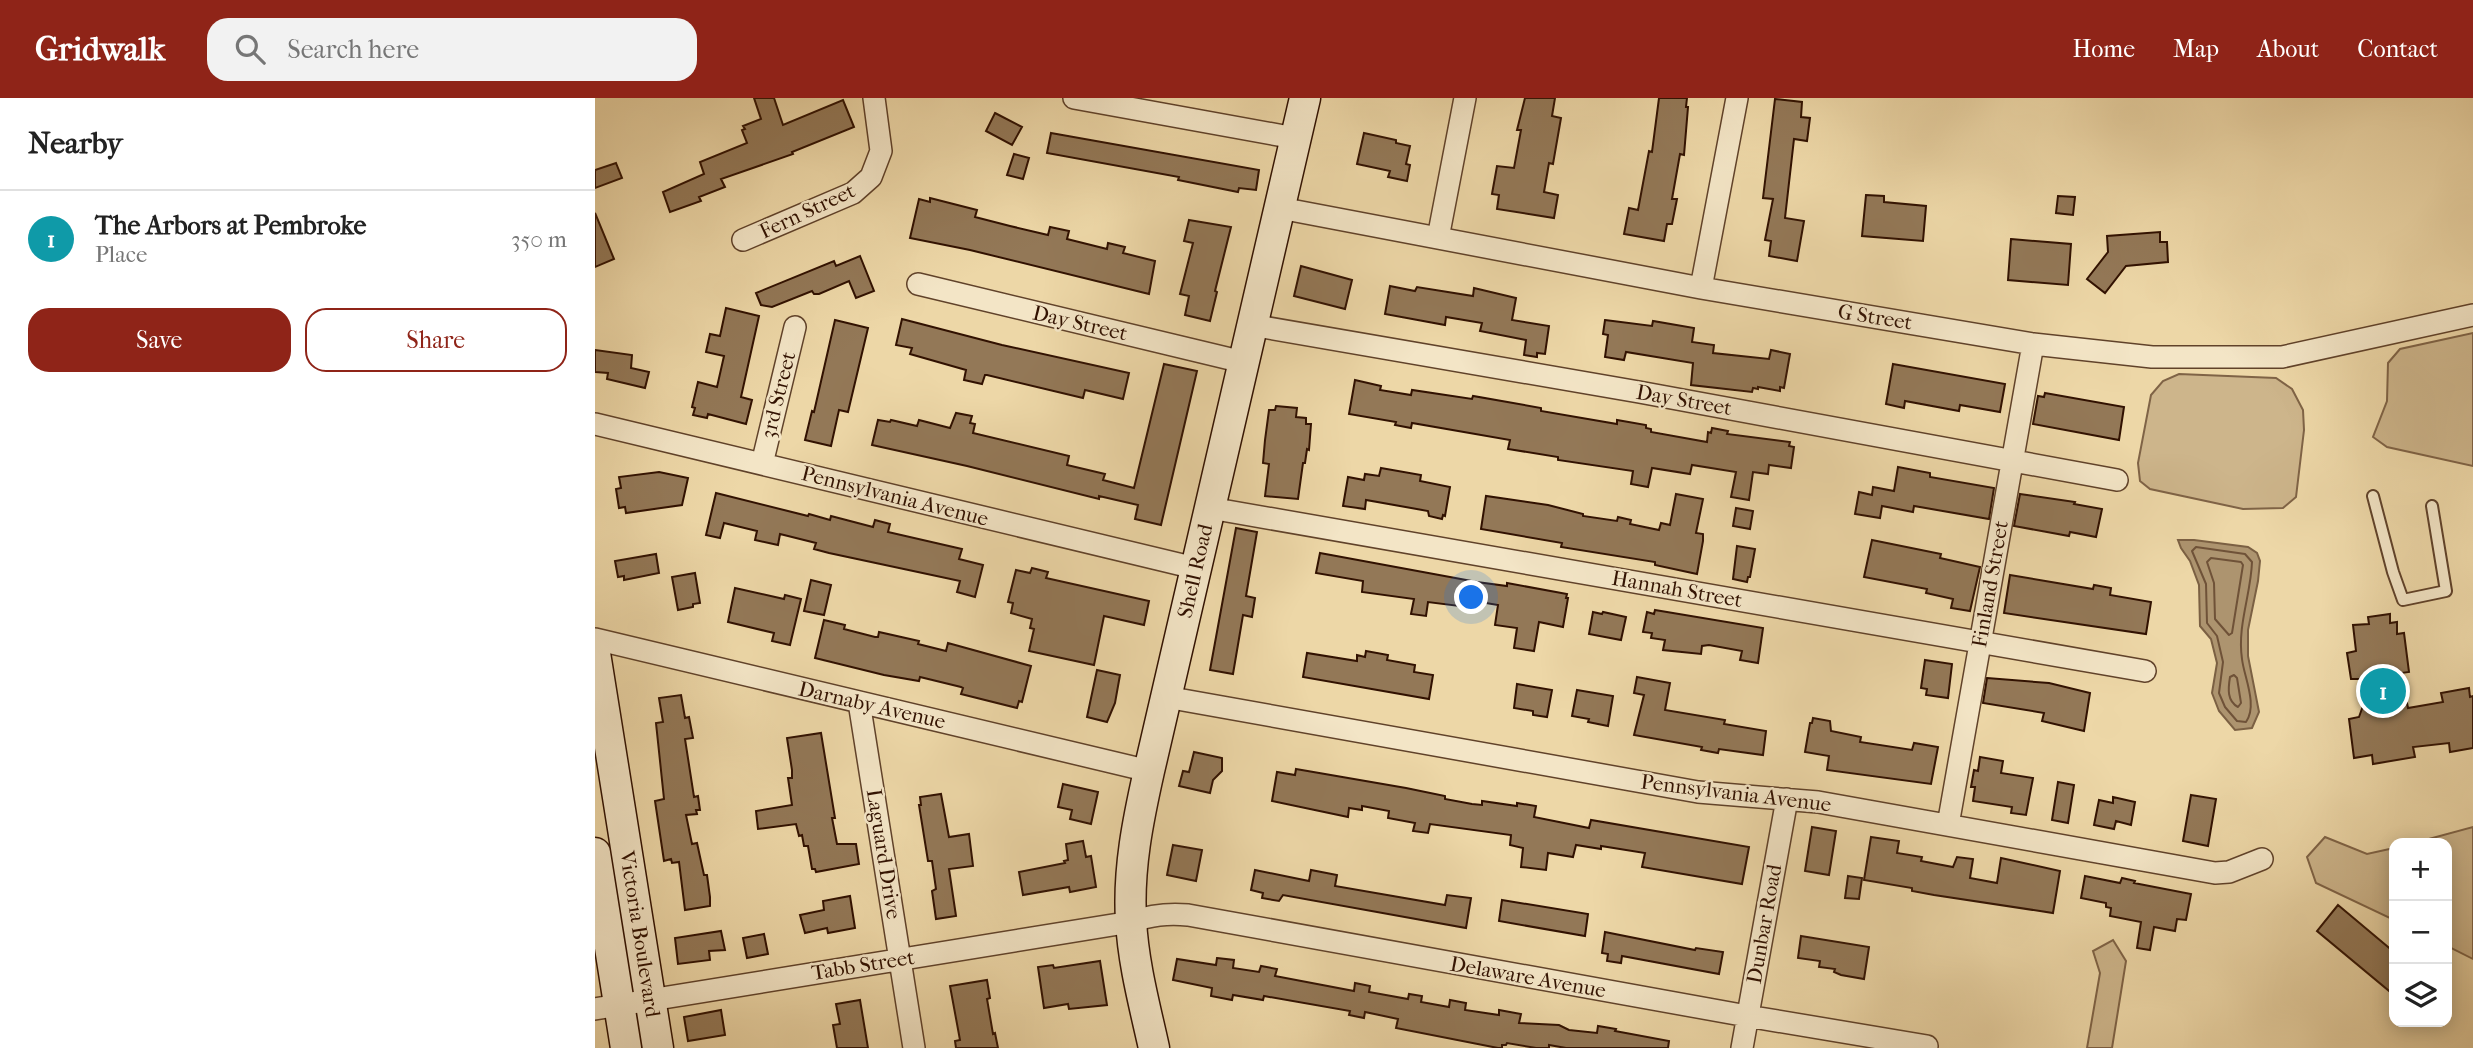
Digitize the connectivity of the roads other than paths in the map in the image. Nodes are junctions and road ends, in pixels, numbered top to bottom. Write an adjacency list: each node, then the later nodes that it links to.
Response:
1 (874, 98): 9 (street, Fern Street)
2 (1074, 98): 6 (street)
3 (1305, 98): 6 (street, Shell Road)
4 (1465, 98): 8 (street)
5 (1737, 98): 11 (street)
6 (1296, 138): 7 (street, Shell Road)
7 (1280, 208): 8 (street, G Street); 13 (street, Shell Road)
8 (1438, 238): 11 (street, G Street)
9 (743, 240)
10 (918, 284): 16 (street, Day Street)
11 (1701, 288): 15 (street, G Street)
12 (2473, 315): 15 (street, G Street)
13 (1251, 325): 16 (street, Shell Road); 18 (street, Day Street)
14 (795, 327): 19 (street, 3rd Street)
15 (2033, 344): 18 (street, Finland Street)
16 (1243, 362): 23 (street, Shell Road)
17 (595, 424): 19 (street, Pennsylvania Avenue)
18 (2011, 459): 20 (street, Day Street); 26 (street, Finland Street)
19 (762, 464): 24 (street, Pennsylvania Avenue)
20 (2117, 480)
21 (2374, 496): 22 (lane)
22 (2432, 506)
23 (1210, 508): 24 (street, Shell Road); 26 (street, Hannah Street)
24 (1195, 568): 29 (street, Shell Road)
25 (595, 639): 30 (street, Darnaby Avenue)
26 (1979, 643): 28 (street, Hannah Street); 33 (street, Finland Street)
27 (595, 653): 38 (street, Victoria Boulevard)
28 (2145, 671)
29 (1166, 697): 31 (street, Shell Road); 32 (street, Pennsylvania Avenue)
30 (859, 702): 31 (street, Darnaby Avenue); 37 (street, Laguard Drive)
31 (1149, 771): 36 (street, Shell Road)
32 (1787, 799): 33 (street, Pennsylvania Avenue); 40 (street, Dunbar Road)
33 (1948, 825): 35 (street, Pennsylvania Avenue)
34 (595, 853): 39 (street, Victoria Boulevard)
35 (2262, 859)
36 (1131, 922): 37 (street, Tabb Street); 40 (street, Delaware Avenue); 45 (street, Shell Road)
37 (901, 958): 38 (street, Tabb Street); 44 (street, Laguard Drive)
38 (650, 1000): 39 (street, Tabb Street); 43 (street, Victoria Boulevard)
39 (607, 1007): 42 (street, Victoria Boulevard)
40 (1747, 1016): 41 (street, Delaware Avenue); 46 (street, Dunbar Road)
41 (1927, 1046)
42 (626, 1048)
43 (658, 1048)
44 (914, 1048)
45 (1154, 1048)
46 (1742, 1048)

